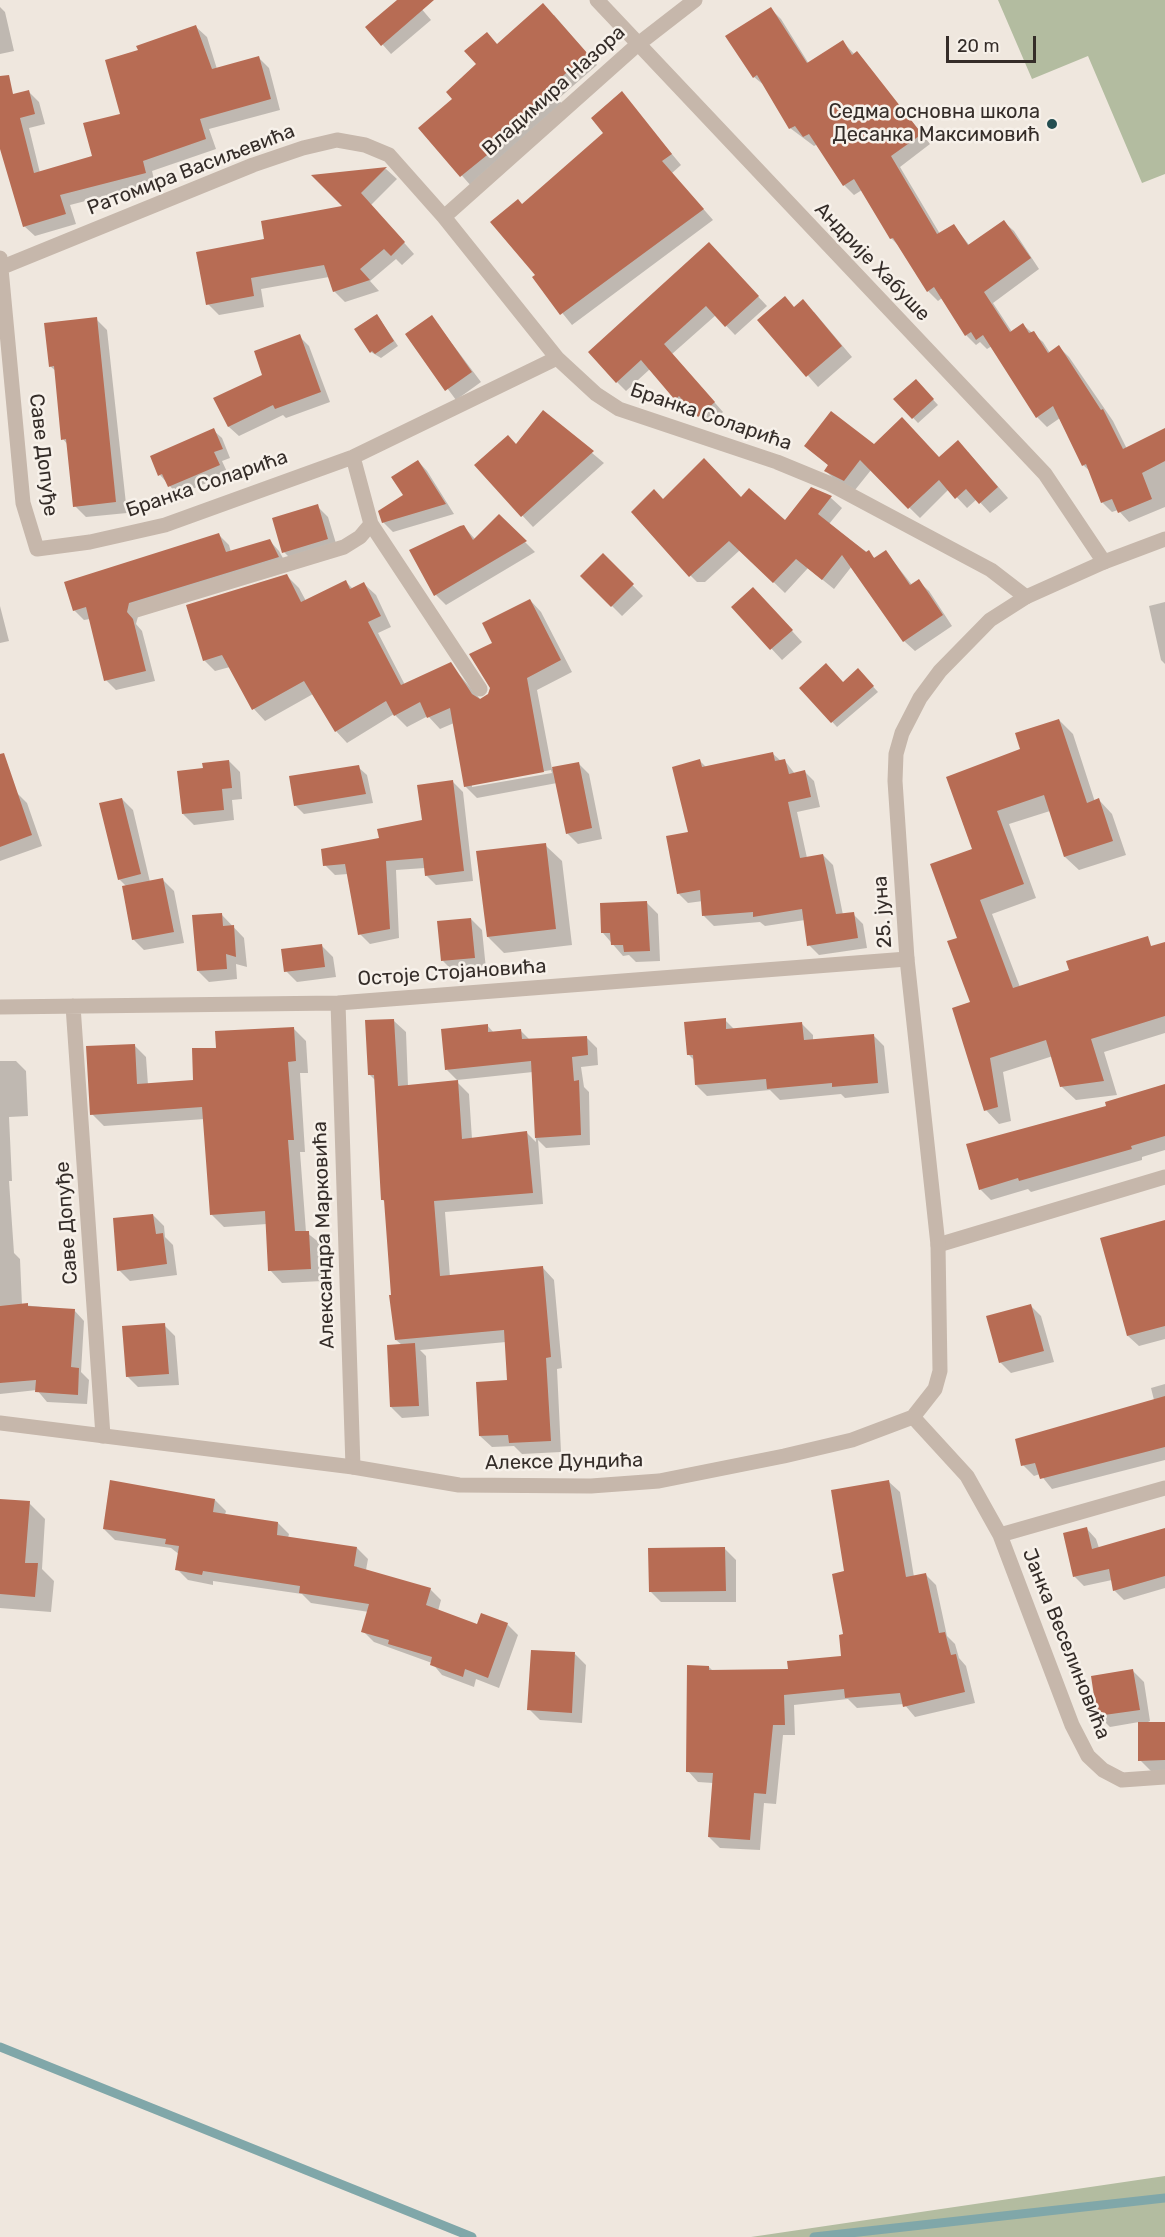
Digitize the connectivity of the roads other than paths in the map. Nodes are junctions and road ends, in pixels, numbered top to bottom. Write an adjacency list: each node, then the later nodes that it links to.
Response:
1 (597, 0): 3 (street, Андрије Хабуше)
2 (695, 0): 3 (street, Владимира Назора)
3 (637, 45): 4 (street, Владимира Назора); 11 (street, Андрије Хабуше)
4 (444, 217): 5 (street, Ратомира Васиљевића); 6 (street, Ратомира Васиљевића)
5 (1, 265): 10 (street, Саве Допуђе)
6 (557, 358): 7 (street, Бранка Соларића); 12 (street, Бранка Соларића)
7 (353, 457): 8 (street); 10 (street, Бранка Соларића)
8 (371, 524): 13 (street); 14 (street)
9 (1165, 539): 11 (street, 25. јуна)
10 (37, 549)
11 (1104, 562): 12 (street, 25. јуна)
12 (1026, 597): 15 (street, 25. јуна)
13 (136, 609)
14 (480, 689)
15 (907, 959): 16 (street, Остоје Стојановића); 20 (street, 25. јуна)
16 (338, 1003): 17 (street, Остоје Стојановића); 24 (street, Александра Марковића)
17 (73, 1006): 18 (street, Остоје Стојановића); 23 (street, Саве Допуђе)
18 (0, 1007)
19 (1165, 1177): 20 (street)
20 (938, 1245): 21 (street, 25. јуна)
21 (913, 1417): 24 (street, Алексе Дундића); 26 (street)
22 (0, 1423): 23 (street, Алексе Дундића)
23 (103, 1436): 24 (street, Алексе Дундића)
24 (353, 1467)
25 (1165, 1488): 26 (street)
26 (1000, 1535): 27 (street, Јанка Веселиновића)
27 (1165, 1777)

